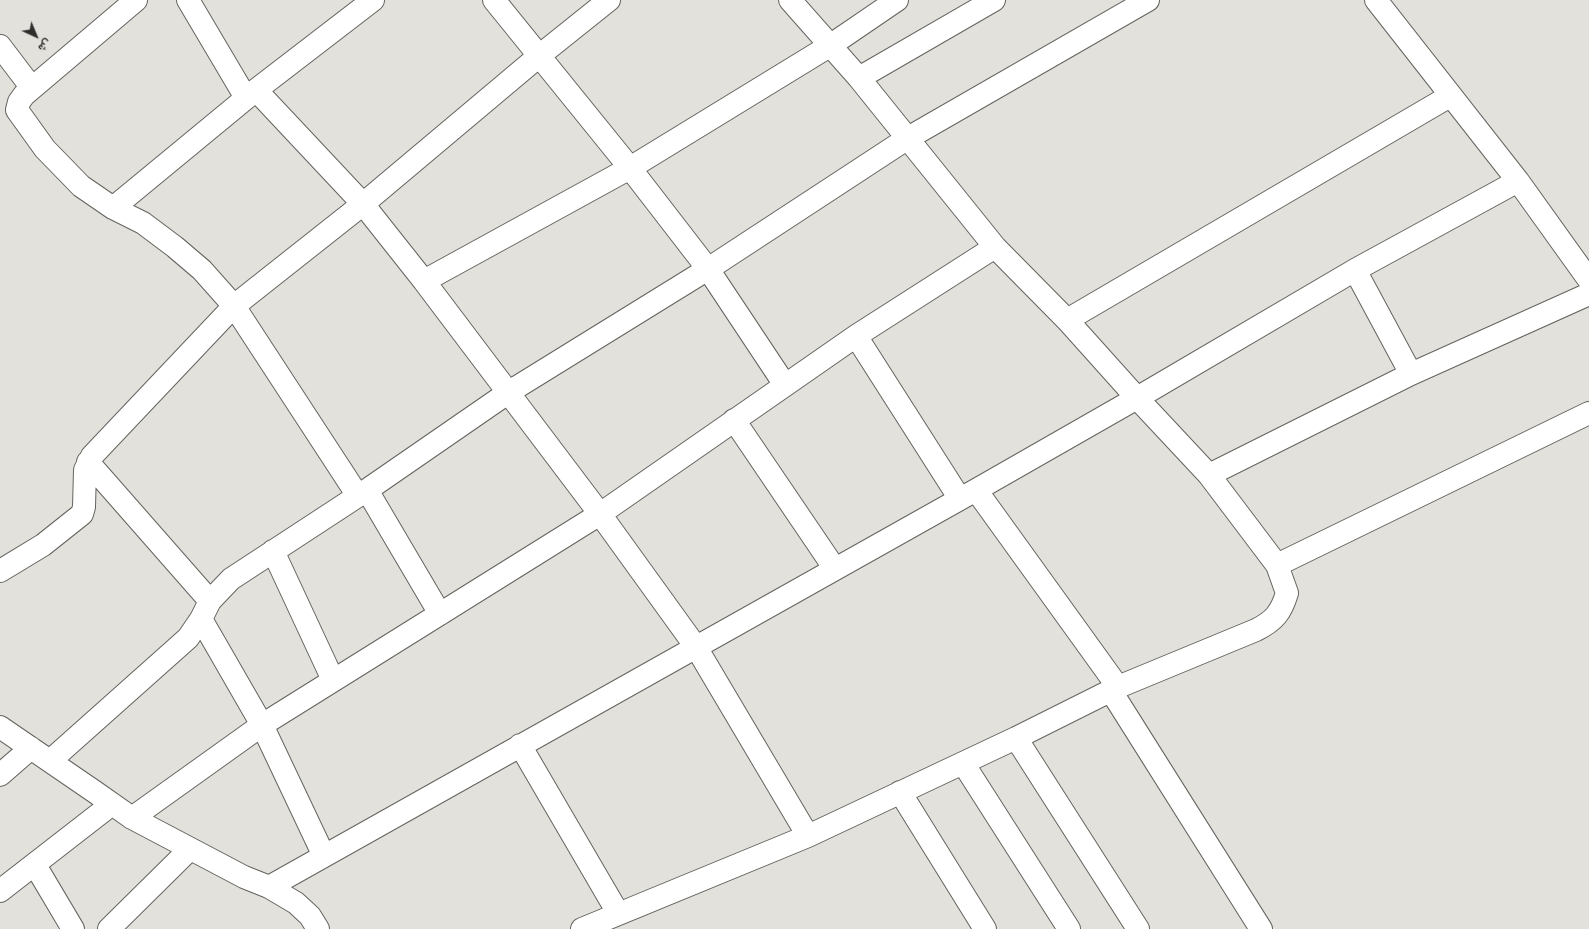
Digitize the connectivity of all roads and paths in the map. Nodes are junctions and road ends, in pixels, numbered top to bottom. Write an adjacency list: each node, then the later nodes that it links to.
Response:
1 (136, 0): 15 (street)
2 (188, 0): 16 (street)
3 (373, 0): 16 (street)
4 (494, 0): 13 (street)
5 (609, 0): 13 (street)
6 (790, 0): 11 (street)
7 (897, 0): 11 (street)
8 (994, 0): 14 (street)
9 (1148, 0): 18 (street)
10 (1376, 0): 17 (street)
11 (831, 45): 14 (street); 19 (street)
12 (0, 46): 15 (street)
13 (539, 56): 19 (street); 21 (street)
14 (859, 78): 18 (street)
15 (32, 88): 22 (street)
16 (251, 94): 21 (street); 22 (street)
17 (1450, 96): 20 (street); 30 (street)
18 (908, 138): 23 (street); 24 (street)
19 (630, 168): 24 (street); 27 (street)
20 (1518, 181): 25 (street); 26 (street)
21 (363, 204): 27 (street); 29 (street)
22 (113, 208): 29 (street)
23 (995, 246): 30 (street); 31 (street)
24 (708, 268): 33 (street); 34 (street)
25 (1355, 270): 32 (street); 35 (street)
26 (1589, 280)
27 (424, 281): 34 (street)
28 (1589, 294): 32 (street)
29 (234, 306): 38 (street); 40 (street)
30 (1067, 320): 35 (street)
31 (856, 336): 33 (street); 41 (street)
32 (1411, 374): 39 (street)
33 (785, 385): 37 (street)
34 (509, 392): 40 (street); 42 (street)
35 (1137, 398): 39 (street); 41 (street)
36 (1589, 413): 44 (street)
37 (734, 420): 42 (street); 45 (street)
38 (88, 462): 46 (street); 47 (street)
39 (1209, 475): 44 (street)
40 (362, 493): 43 (street); 48 (street)
41 (968, 494): 45 (street); 51 (street)
42 (600, 514): 48 (street); 49 (street)
43 (273, 551): 47 (street); 50 (street)
44 (1277, 565): 51 (street)
45 (835, 569): 49 (street)
46 (0, 571)
47 (206, 610): 52 (street); 57 (street)
48 (440, 614): 50 (street)
49 (696, 647): 55 (street); 63 (street)
50 (333, 680): 52 (street)
51 (1115, 689): 54 (street); 77 (street)
52 (262, 725): 62 (street); 65 (street)
53 (0, 727): 56 (street)
54 (1016, 738): 58 (street); 76 (street)
55 (520, 745): 65 (street); 69 (street)
56 (31, 748): 57 (street); 59 (street)
57 (50, 761): 61 (street)
58 (963, 763): 60 (street); 75 (street)
59 (0, 775)
60 (900, 792): 63 (street); 74 (street)
61 (112, 804): 62 (street); 66 (street)
62 (132, 818): 64 (street)
63 (808, 836): 69 (street)
64 (190, 849): 67 (street); 71 (street)
65 (324, 856): 67 (street)
66 (35, 864): 68 (street); 70 (street)
67 (269, 887): 72 (street)
68 (0, 891)
69 (618, 913): 73 (street)
70 (73, 929)
71 (109, 929)
72 (318, 929)
73 (582, 929)
74 (985, 929)
75 (1069, 929)
76 (1138, 929)
77 (1261, 929)

